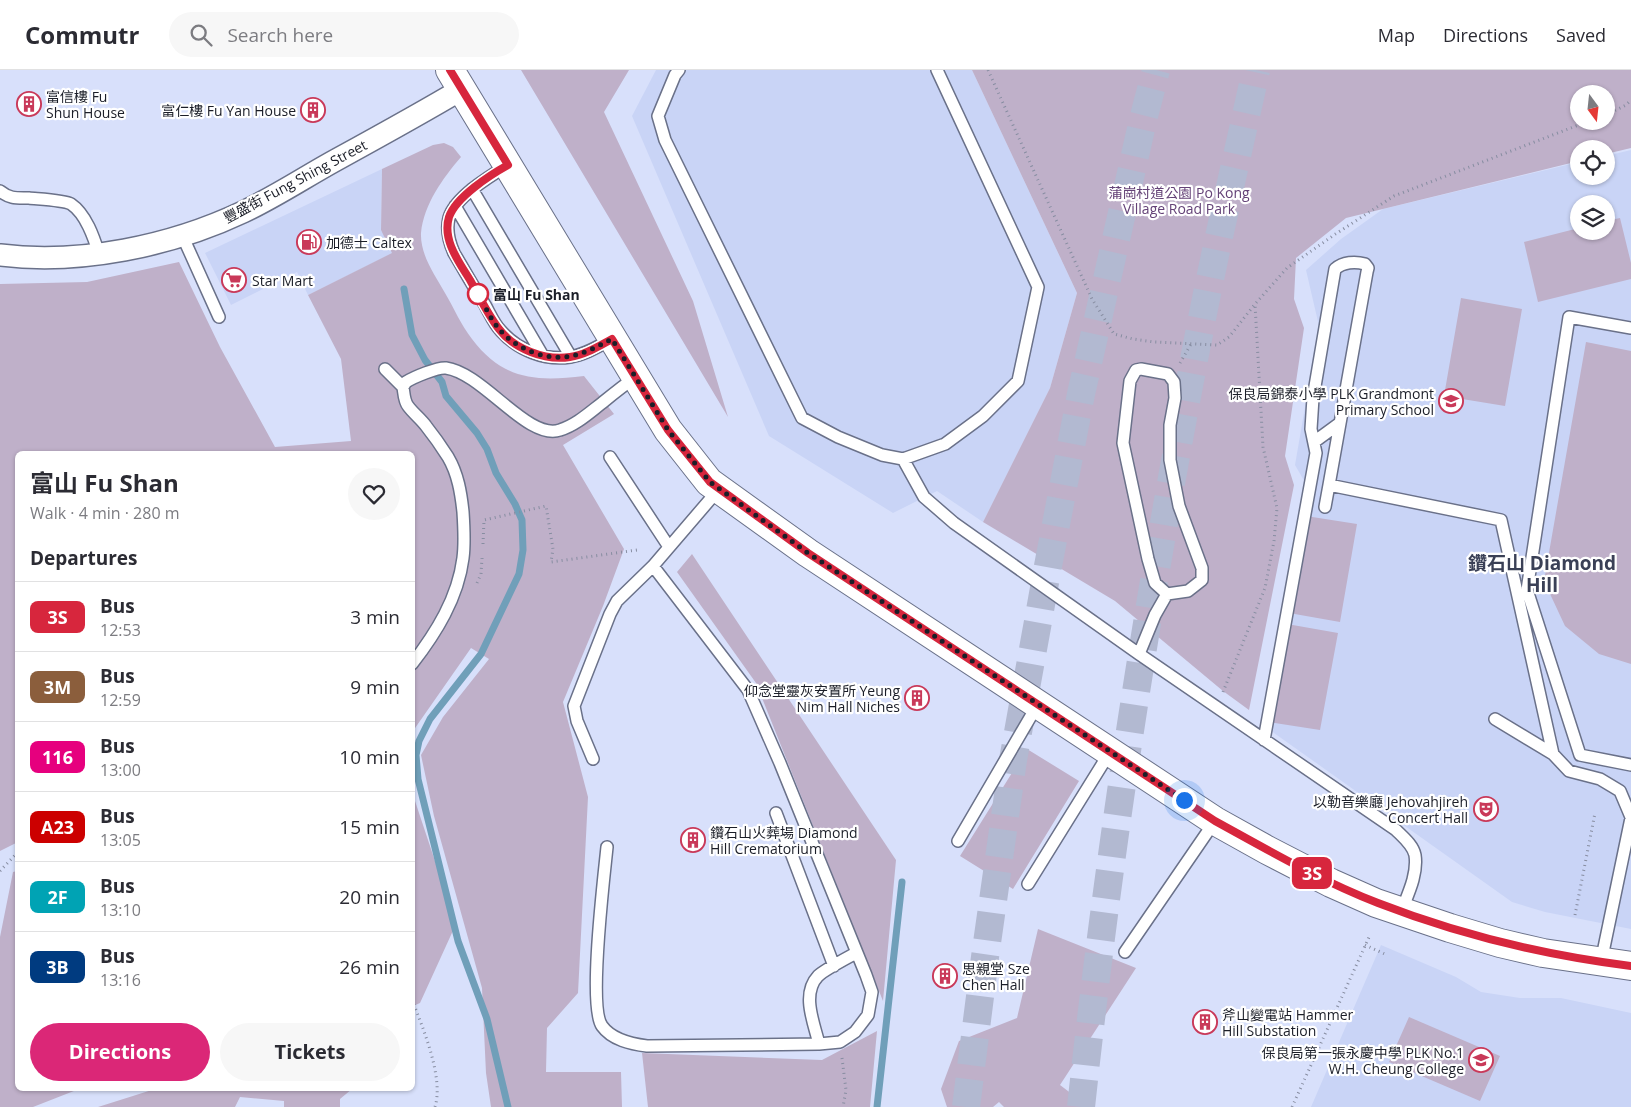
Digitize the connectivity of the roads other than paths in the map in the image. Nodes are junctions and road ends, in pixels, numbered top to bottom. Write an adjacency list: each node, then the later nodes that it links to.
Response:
1 (679, 70): 22 (lane)
2 (937, 70): 22 (lane)
3 (456, 80): 4 (main road); 8 (street, 豐盛街 Fung Shing Street)
4 (508, 165): 5 (lane); 13 (main road)
5 (472, 189): 7 (lane); 15 (lane)
6 (0, 191): 9 (lane)
7 (455, 206): 14 (lane); 14 (lane)
8 (182, 235): 9 (street, 豐盛街 Fung Shing Street); 11 (lane)
9 (99, 254): 10 (street, 豐盛街 Fung Shing Street)
10 (0, 255)
11 (219, 317)
12 (1631, 328): 37 (lane)
13 (612, 339): 15 (lane); 17 (main road)
14 (543, 356): 15 (lane)
15 (571, 357)
16 (385, 369): 18 (lane)
17 (636, 377): 18 (lane); 24 (main road)
18 (403, 388): 30 (lane)
19 (1340, 423): 20 (lane); 20 (lane); 23 (lane)
20 (1314, 442): 33 (lane)
21 (610, 457): 26 (lane)
22 (903, 459): 29 (lane)
23 (1329, 485): 25 (lane); 35 (lane)
24 (719, 489): 26 (lane); 31 (main road)
25 (1325, 507)
26 (669, 547): 27 (lane)
27 (653, 566): 36 (lane); 46 (lane)
28 (1166, 594): 28 (lane); 29 (lane)
29 (1139, 654): 33 (lane)
30 (415, 660)
31 (1038, 704): 34 (main road); 41 (lane)
32 (1495, 718): 35 (lane)
33 (1264, 740): 44 (lane)
34 (1110, 752): 40 (main road); 43 (lane)
35 (1553, 754): 39 (lane)
36 (593, 759)
37 (1631, 766)
38 (776, 813): 48 (lane)
39 (1631, 817): 47 (lane)
40 (1215, 821): 44 (main road); 45 (lane)
41 (958, 841)
42 (607, 847): 50 (lane)
43 (1028, 884)
44 (1401, 912): 47 (main road)
45 (1125, 952)
46 (856, 953): 48 (lane); 50 (lane)
47 (1601, 962): 49 (main road)
48 (834, 966): 50 (lane)
49 (1631, 966)
50 (819, 1044)

